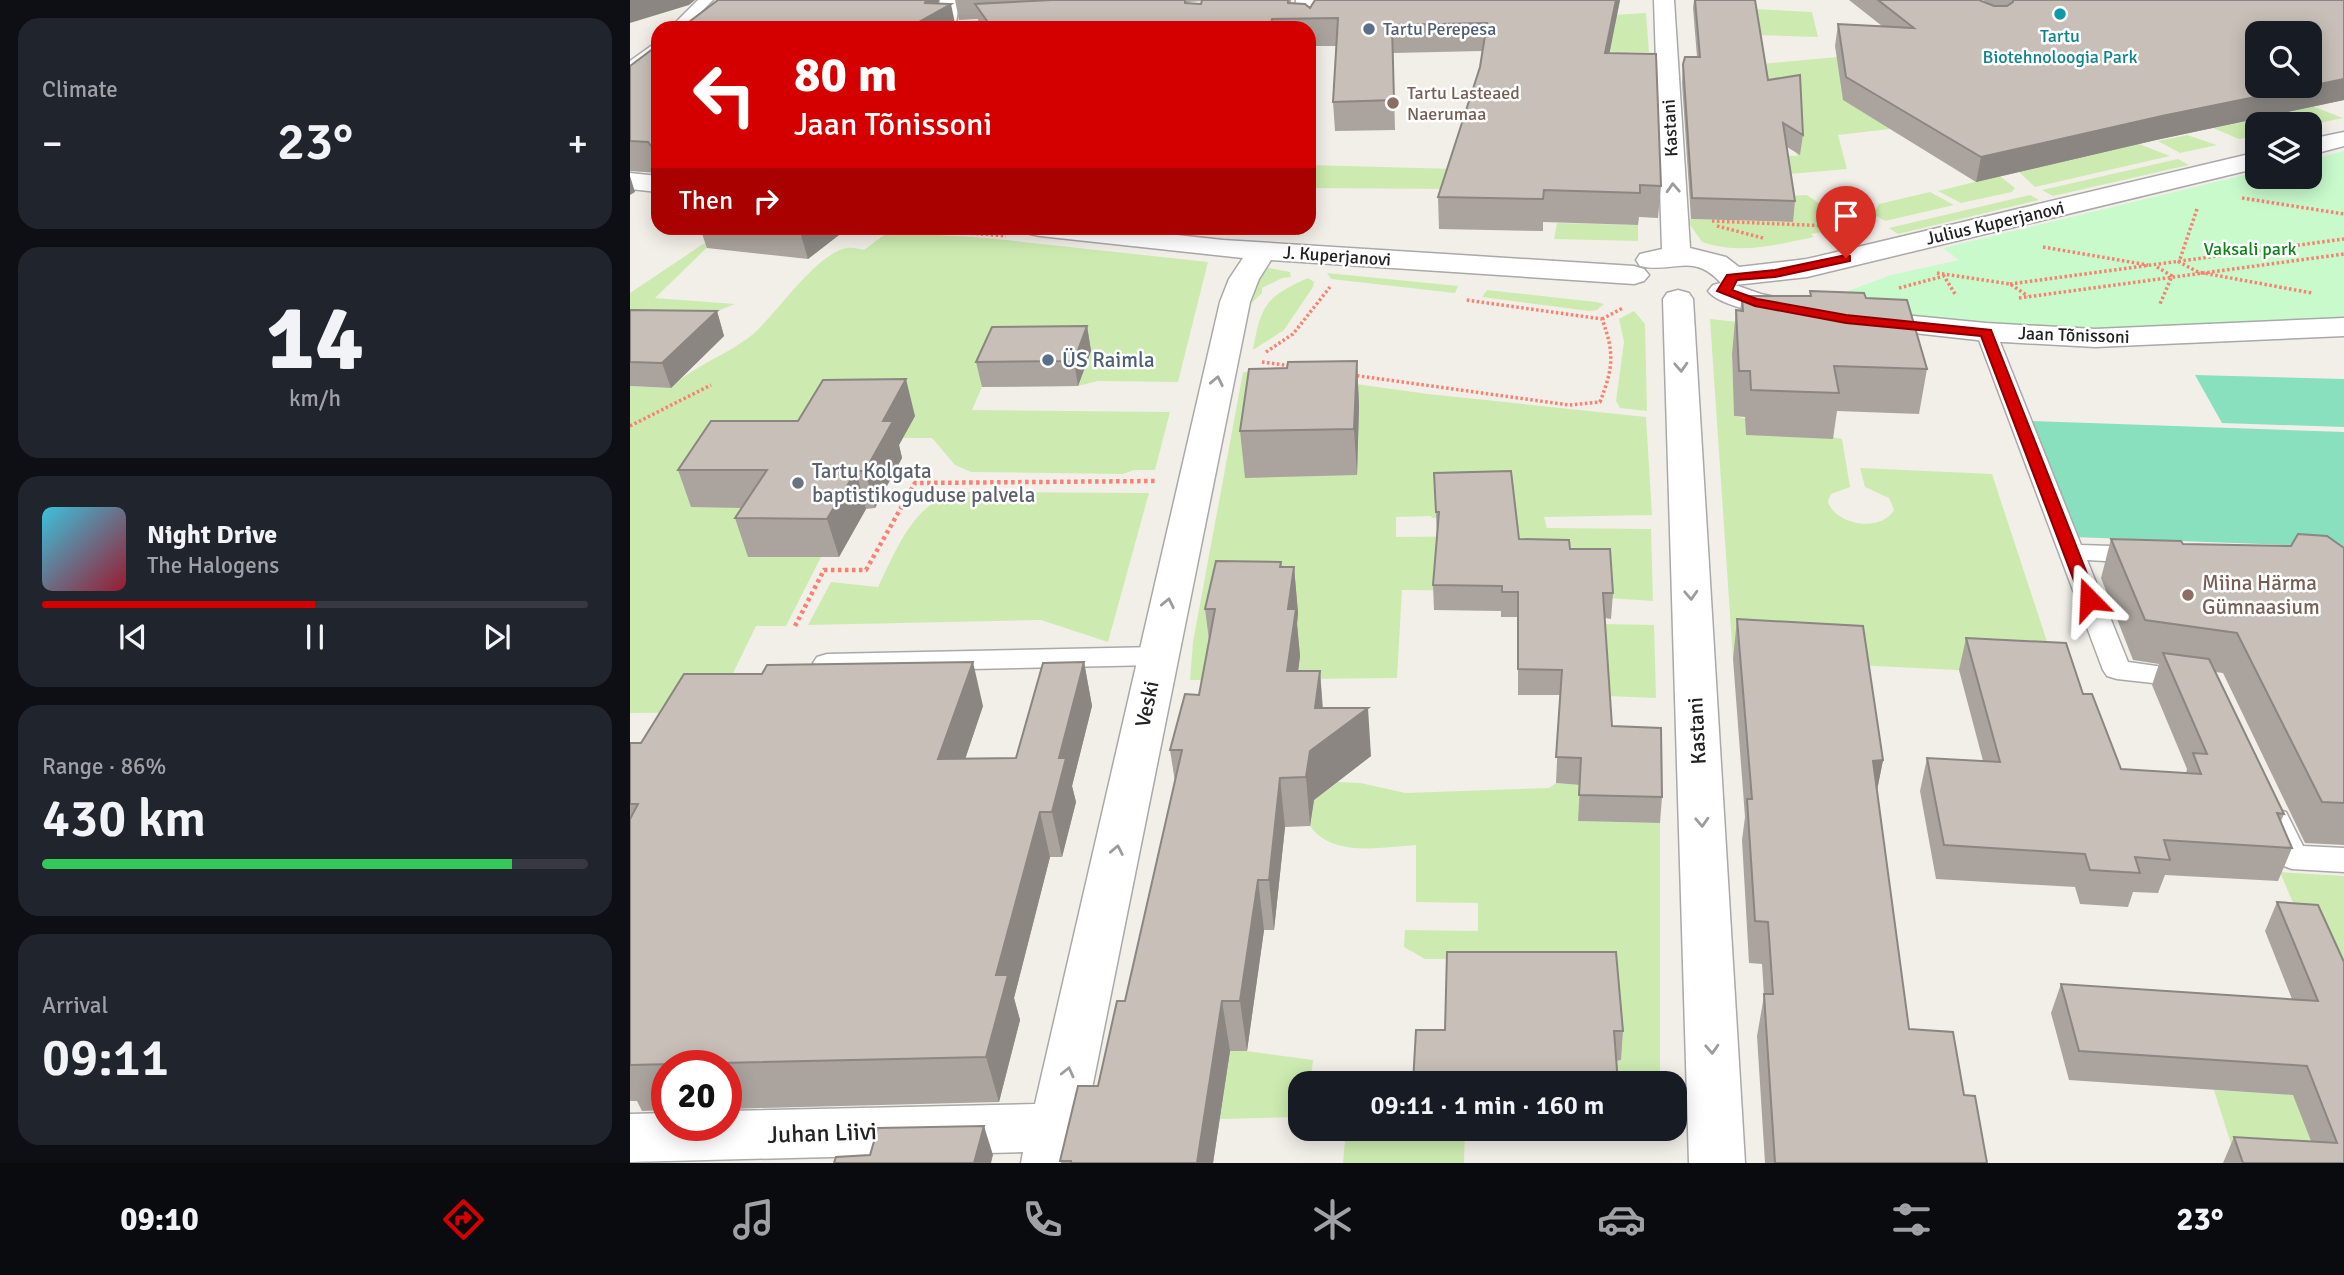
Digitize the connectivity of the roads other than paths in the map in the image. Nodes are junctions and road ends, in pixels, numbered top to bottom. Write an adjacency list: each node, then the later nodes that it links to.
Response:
1 (706, 0): 5 (lane)
2 (1664, 0): 18 (street, Kastani, one-way to 2)
3 (1301, 2): 7 (street)
4 (950, 10): 6 (lane)
5 (684, 21)
6 (1013, 21)
7 (1302, 21)
8 (651, 51): 9 (lane)
9 (630, 69)
10 (2344, 139): 11 (street)
11 (2322, 144)
12 (2245, 163): 19 (street, Julius Kuperjanovi)
13 (630, 181): 14 (street)
14 (651, 183)
15 (1180, 235): 16 (street, J. Kuperjanovi)
16 (1200, 236): 17 (street, J. Kuperjanovi)
17 (1262, 251): 20 (street, J. Kuperjanovi); 26 (street, Veski, one-way to 17)
18 (1676, 256): 19 (street, Jaan Tõnissoni); 20 (street)
19 (1728, 284): 21 (street, Julius Kuperjanovi); 23 (street, Jaan Tõnissoni)
20 (1634, 289): 21 (street)
21 (1678, 299): 33 (street, Kastani, one-way to 33)
22 (2344, 327): 23 (street, Jaan Tõnissoni)
23 (1986, 332): 24 (lane)
24 (2071, 552): 25 (lane); 28 (lane)
25 (2166, 556)
26 (1157, 656): 27 (lane); 32 (street, Veski, one-way to 26)
27 (827, 663)
28 (2211, 681)
29 (2263, 794): 30 (lane)
30 (2344, 860)
31 (630, 1138): 32 (street, Juhan Liivi)
32 (1053, 1145)
33 (1717, 1163)

